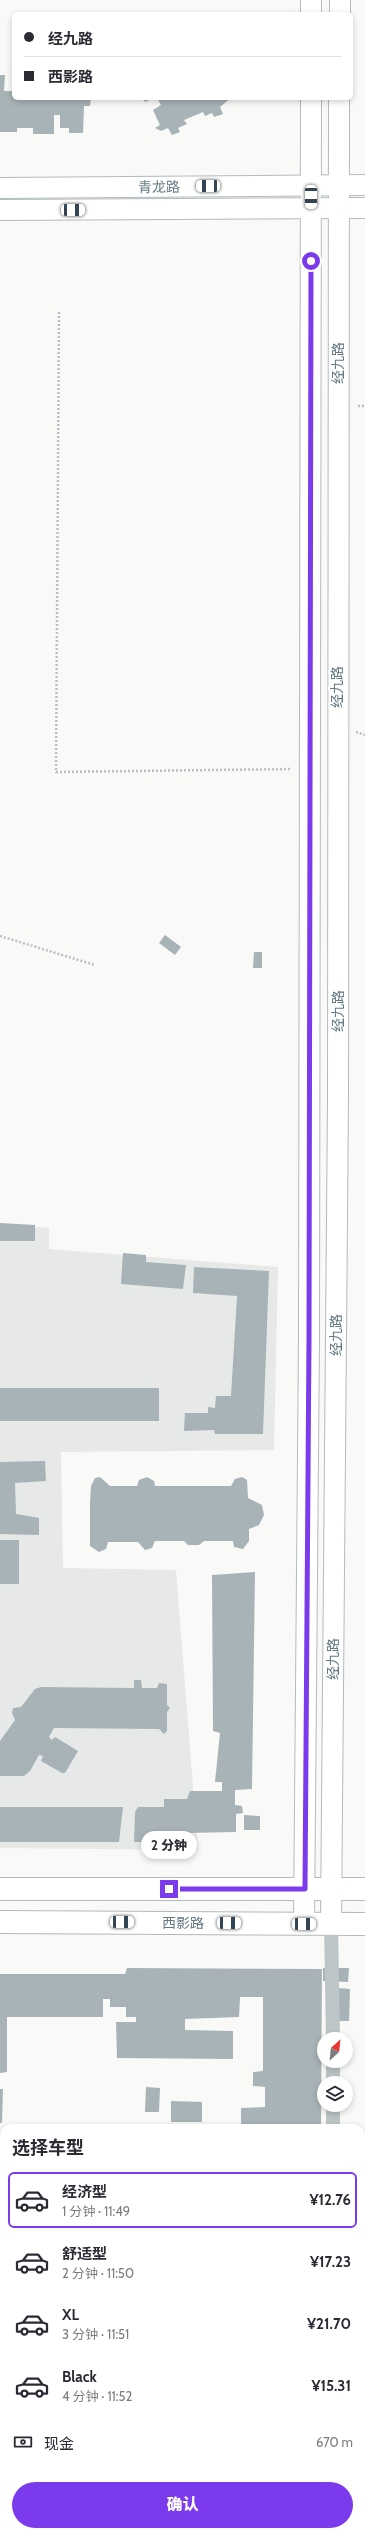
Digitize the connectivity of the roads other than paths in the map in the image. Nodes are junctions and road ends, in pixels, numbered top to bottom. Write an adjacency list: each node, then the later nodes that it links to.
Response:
1 (311, 0): 3 (street)
2 (340, 0): 4 (street)
3 (311, 12)
4 (340, 12)
5 (311, 100): 7 (street, 经九路)
6 (339, 100): 8 (street, 经九路)
7 (311, 185): 8 (street, 青龙路); 10 (street, 青龙路); 11 (street, 经九路)
8 (338, 185): 9 (street, 青龙路); 12 (street, 经九路)
9 (365, 185)
10 (0, 188)
11 (311, 208): 12 (street, 青龙路); 14 (street, 青龙路); 16 (street, 经九路)
12 (338, 208): 13 (street, 青龙路); 17 (street, 经九路)
13 (365, 208)
14 (0, 210)
15 (0, 1889): 16 (main road)
16 (305, 1889): 17 (main road); 20 (street, 经九路)
17 (332, 1889): 18 (main road); 21 (street, 经九路)
18 (365, 1889)
19 (0, 1922): 20 (main road, 西影路)
20 (304, 1924): 21 (main road, 西影路)
21 (331, 1924): 22 (main road, 西影路); 23 (street)
22 (365, 1924)
23 (333, 2032)
24 (333, 2112): 25 (street)
25 (334, 2124)

